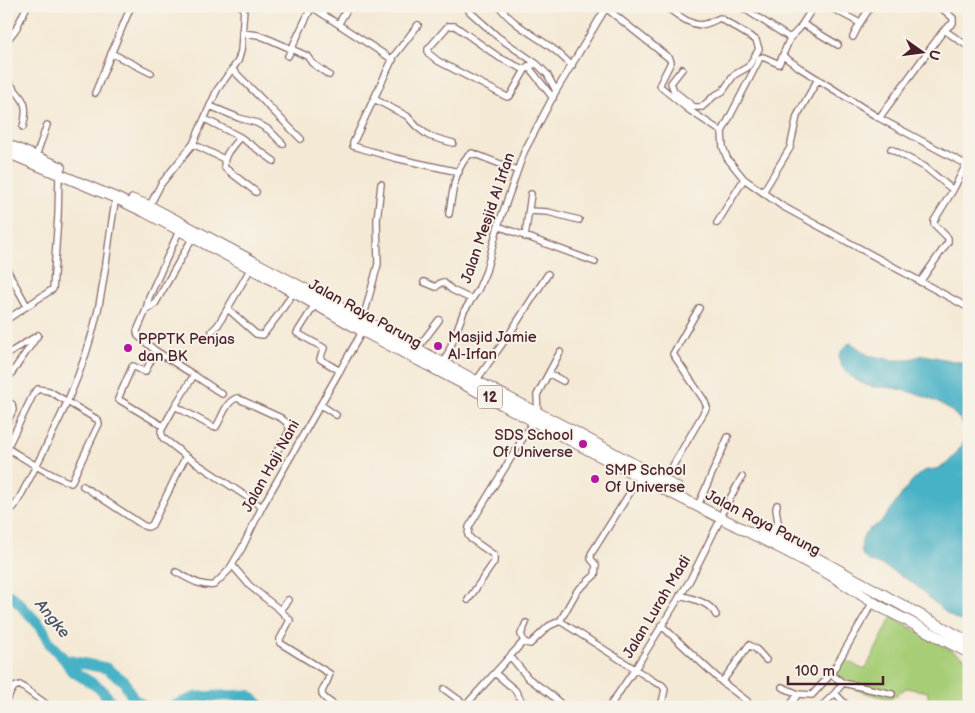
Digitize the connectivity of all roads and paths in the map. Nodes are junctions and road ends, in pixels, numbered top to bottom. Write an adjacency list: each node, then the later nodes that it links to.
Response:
1 (27, 6): 20 (street)
2 (131, 6): 28 (street)
3 (349, 6): 15 (street)
4 (499, 6): 33 (street)
5 (665, 6): 36 (street)
6 (740, 6): 23 (street)
7 (814, 6): 17 (street)
8 (828, 6): 16 (street)
9 (871, 6): 16 (street)
10 (939, 6): 19 (street)
11 (243, 7): 21 (street)
12 (312, 7): 15 (street); 27 (street)
13 (606, 7): 33 (street, Jalan Mesjid Al Irfan); 50 (street)
14 (470, 11): 32 (street)
15 (339, 23): 31 (street)
16 (860, 23): 22 (street)
17 (803, 24): 23 (street); 25 (street)
18 (418, 25): 31 (street)
19 (944, 30): 26 (street); 46 (street)
20 (9, 32): 24 (street)
21 (242, 33): 27 (street); 35 (street)
22 (853, 37)
23 (790, 38): 30 (street)
24 (6, 42)
25 (838, 45)
26 (969, 47)
27 (291, 49): 29 (street); 38 (street)
28 (111, 53): 37 (street); 42 (street)
29 (288, 56)
30 (783, 56): 40 (street); 50 (street)
31 (393, 60): 44 (street)
32 (537, 64): 34 (street); 41 (street)
33 (572, 66): 41 (street, Jalan Mesjid Al Irfan)
34 (526, 68): 34 (street); 43 (street)
35 (232, 69): 45 (street); 52 (street)
36 (682, 69)
37 (151, 73)
38 (329, 75)
39 (6, 79): 49 (street)
40 (818, 79): 46 (street); 69 (street)
41 (556, 91): 43 (street, Jalan Mesjid Al Irfan)
42 (95, 93)
43 (552, 98): 62 (street, Jalan Mesjid Al Irfan)
44 (374, 99): 53 (street); 63 (street)
45 (210, 106): 47 (street); 55 (street)
46 (879, 118): 61 (street)
47 (205, 119): 51 (street); 54 (street)
48 (47, 125): 58 (street)
49 (23, 127)
50 (722, 132): 65 (street)
51 (240, 136): 59 (street); 60 (street)
52 (301, 139)
53 (453, 143)
54 (193, 144): 59 (street); 72 (street)
55 (283, 144)
56 (891, 148): 67 (street)
57 (8, 149): 58 (highway, Jalan Raya Parung / 12); 64 (highway, Jalan Raya Parung / 12)
58 (36, 156): 71 (highway, Jalan Raya Parung / 12)
59 (224, 159): 68 (street)
60 (274, 161)
61 (968, 162): 67 (street)
62 (516, 170): 63 (street); 77 (street, Jalan Mesjid Al Irfan)
63 (459, 172): 74 (street)
64 (59, 174): 71 (highway, Jalan Raya Parung / 12); 92 (street)
65 (744, 179): 69 (street); 76 (street)
66 (380, 184): 99 (street, Jalan Haji Nani)
67 (953, 190): 86 (street)
68 (256, 192)
69 (763, 192): 86 (street)
70 (531, 194): 73 (street)
71 (116, 196): 72 (highway, Jalan Raya Parung / 12); 114 (street)
72 (147, 209): 78 (highway, Jalan Raya Parung / 12)
73 (529, 211): 75 (street); 80 (street)
74 (449, 214)
75 (579, 220)
76 (717, 223)
77 (498, 226): 80 (street); 90 (street, Jalan Mesjid Al Irfan)
78 (180, 228): 79 (highway, Jalan Raya Parung / 12); 87 (street)
79 (194, 235): 83 (highway, Jalan Raya Parung / 12); 88 (highway, Jalan Raya Parung / 12); 89 (street)
80 (526, 237): 81 (street)
81 (596, 262)
82 (6, 268): 92 (street)
83 (251, 268): 88 (highway, Jalan Raya Parung / 12); 95 (street)
84 (548, 274): 110 (street)
85 (424, 282): 90 (street)
86 (920, 282): 94 (street)
87 (154, 287): 89 (street); 96 (street)
88 (296, 288): 91 (highway, Jalan Raya Parung / 12); 95 (street)
89 (162, 292): 96 (street)
90 (471, 299): 105 (street, Jalan Mesjid Al Irfan)
91 (318, 300): 99 (highway, Jalan Raya Parung / 12); 106 (street)
92 (27, 306): 97 (street)
93 (699, 308): 128 (street)
94 (969, 308)
95 (228, 309): 100 (street)
96 (146, 310): 102 (street)
97 (6, 320)
98 (439, 320): 101 (street)
99 (364, 324): 101 (highway, Jalan Raya Parung / 12); 106 (street, Jalan Haji Nani); 118 (highway, Jalan Raya Parung / 12)
100 (212, 330)
101 (418, 349): 105 (highway, Jalan Raya Parung / 12)
102 (156, 351): 107 (street); 120 (street)
103 (560, 352): 108 (street)
104 (6, 354): 109 (street)
105 (444, 364): 110 (highway, Jalan Raya Parung / 12)
106 (340, 371): 115 (street, Jalan Haji Nani)
107 (194, 374): 112 (street); 116 (street)
108 (550, 374): 111 (street); 118 (street)
109 (6, 378)
110 (476, 381): 118 (highway, Jalan Raya Parung / 12)
111 (564, 381)
112 (222, 394)
113 (6, 401): 119 (street)
114 (68, 403): 122 (street); 125 (street); 125 (street)
115 (321, 405): 117 (street); 132 (street, Jalan Haji Nani)
116 (175, 406): 120 (street); 124 (street)
117 (336, 415)
118 (536, 417): 126 (highway, Jalan Raya Parung / 12); 128 (highway, Jalan Raya Parung / 12); 141 (street)
119 (6, 424)
120 (163, 426): 123 (street)
121 (728, 438): 130 (street)
122 (6, 448): 125 (street)
123 (186, 456): 129 (street); 132 (street)
124 (274, 456)
125 (36, 465): 133 (street)
126 (640, 477): 134 (highway, Jalan Raya Parung / 12); 145 (street)
127 (742, 477): 134 (street, Jalan Lurah Madi)
128 (664, 481): 130 (highway, Jalan Raya Parung / 12)
129 (83, 486)
130 (700, 501): 134 (highway, Jalan Raya Parung / 12)
131 (777, 505): 135 (street)
132 (262, 507): 137 (street, Jalan Haji Nani)
133 (6, 508)
134 (722, 514): 135 (highway, Jalan Raya Parung / 12); 136 (highway, Jalan Raya Parung / 12); 139 (street, Jalan Lurah Madi)
135 (770, 535): 136 (highway, Jalan Raya Parung / 12)
136 (788, 548): 142 (highway, Jalan Raya Parung / 12); 149 (highway, Jalan Raya Parung / 12)
137 (232, 565): 138 (street, Jalan Haji Nani); 143 (street)
138 (176, 572)
139 (680, 595): 144 (street); 147 (street, Jalan Lurah Madi)
140 (288, 600): 143 (street)
141 (468, 600)
142 (874, 602): 150 (highway, Jalan Raya Parung / 12); 155 (street)
143 (280, 610): 169 (street)
144 (716, 614)
145 (560, 621): 148 (street); 153 (street)
146 (526, 623): 148 (street)
147 (661, 625): 153 (street, Jalan Lurah Madi); 157 (street)
148 (524, 642): 151 (street)
149 (969, 642)
150 (969, 653)
151 (511, 657): 154 (street); 171 (street)
152 (766, 660): 157 (street)
153 (634, 669): 159 (street, Jalan Lurah Madi); 173 (street)
154 (496, 674): 167 (street); 170 (street)
155 (831, 674): 158 (street); 163 (street)
156 (616, 682): 159 (street)
157 (722, 682): 166 (street)
158 (843, 683): 162 (street); 164 (street)
159 (622, 687): 172 (street, Jalan Lurah Madi)
160 (782, 687): 163 (street)
161 (444, 689): 167 (street)
162 (835, 693): 175 (street); 176 (street)
163 (798, 694): 174 (street)
164 (892, 694)
165 (6, 700): 168 (street)
166 (747, 701)
167 (467, 706)
168 (50, 707)
169 (337, 707)
170 (525, 707)
171 (564, 707)
172 (609, 707)
173 (661, 707)
174 (789, 707)
175 (821, 707)
176 (848, 707)

